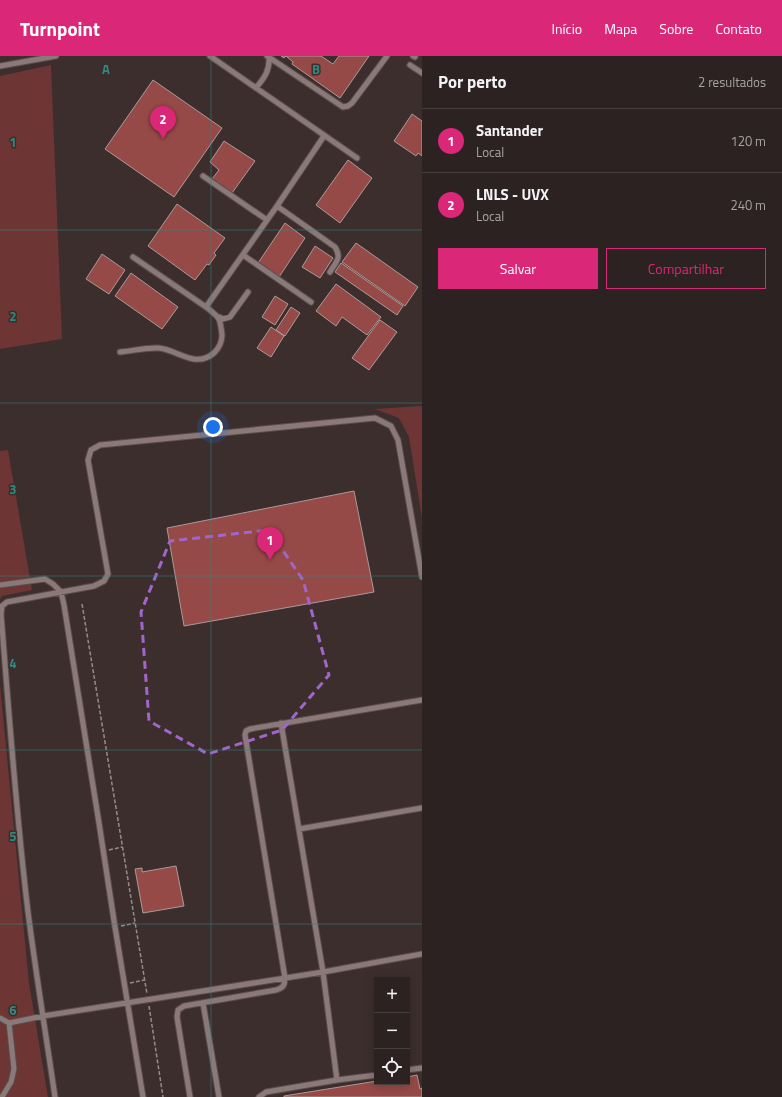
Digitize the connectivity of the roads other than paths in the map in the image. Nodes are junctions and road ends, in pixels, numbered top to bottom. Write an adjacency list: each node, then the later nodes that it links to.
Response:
1 (56, 56): 6 (lane)
2 (210, 56): 8 (lane)
3 (387, 56): 4 (lane)
4 (268, 57): 8 (lane)
5 (410, 65): 7 (lane)
6 (0, 66)
7 (422, 73)
8 (256, 88): 9 (lane)
9 (324, 136): 10 (lane); 12 (lane)
10 (357, 158)
11 (204, 176): 13 (lane)
12 (277, 206): 13 (lane); 16 (lane)
13 (267, 220): 14 (lane)
14 (243, 254): 18 (lane); 19 (lane)
15 (133, 257): 19 (lane)
16 (330, 272)
17 (248, 292): 20 (lane)
18 (312, 302)
19 (206, 307): 20 (lane)
20 (219, 317): 21 (lane)
21 (120, 352)
22 (422, 576): 24 (lane)
23 (0, 585): 24 (lane)
24 (61, 592): 32 (lane); 34 (lane)
25 (422, 700): 26 (lane)
26 (281, 723): 28 (lane); 31 (lane)
27 (422, 808): 28 (lane)
28 (299, 829): 30 (lane)
29 (422, 954): 30 (lane)
30 (323, 972): 31 (lane); 40 (lane)
31 (285, 978): 32 (lane); 33 (lane)
32 (127, 1003): 34 (lane); 43 (lane)
33 (203, 1003): 44 (lane); 45 (lane)
34 (42, 1016): 36 (lane); 42 (lane)
35 (0, 1018): 36 (lane)
36 (9, 1023): 41 (lane)
37 (422, 1068): 38 (lane)
38 (410, 1070)
39 (374, 1075): 40 (lane)
40 (337, 1080): 46 (lane)
41 (2, 1097)
42 (55, 1097)
43 (143, 1097)
44 (190, 1097)
45 (219, 1097)
46 (259, 1097)

